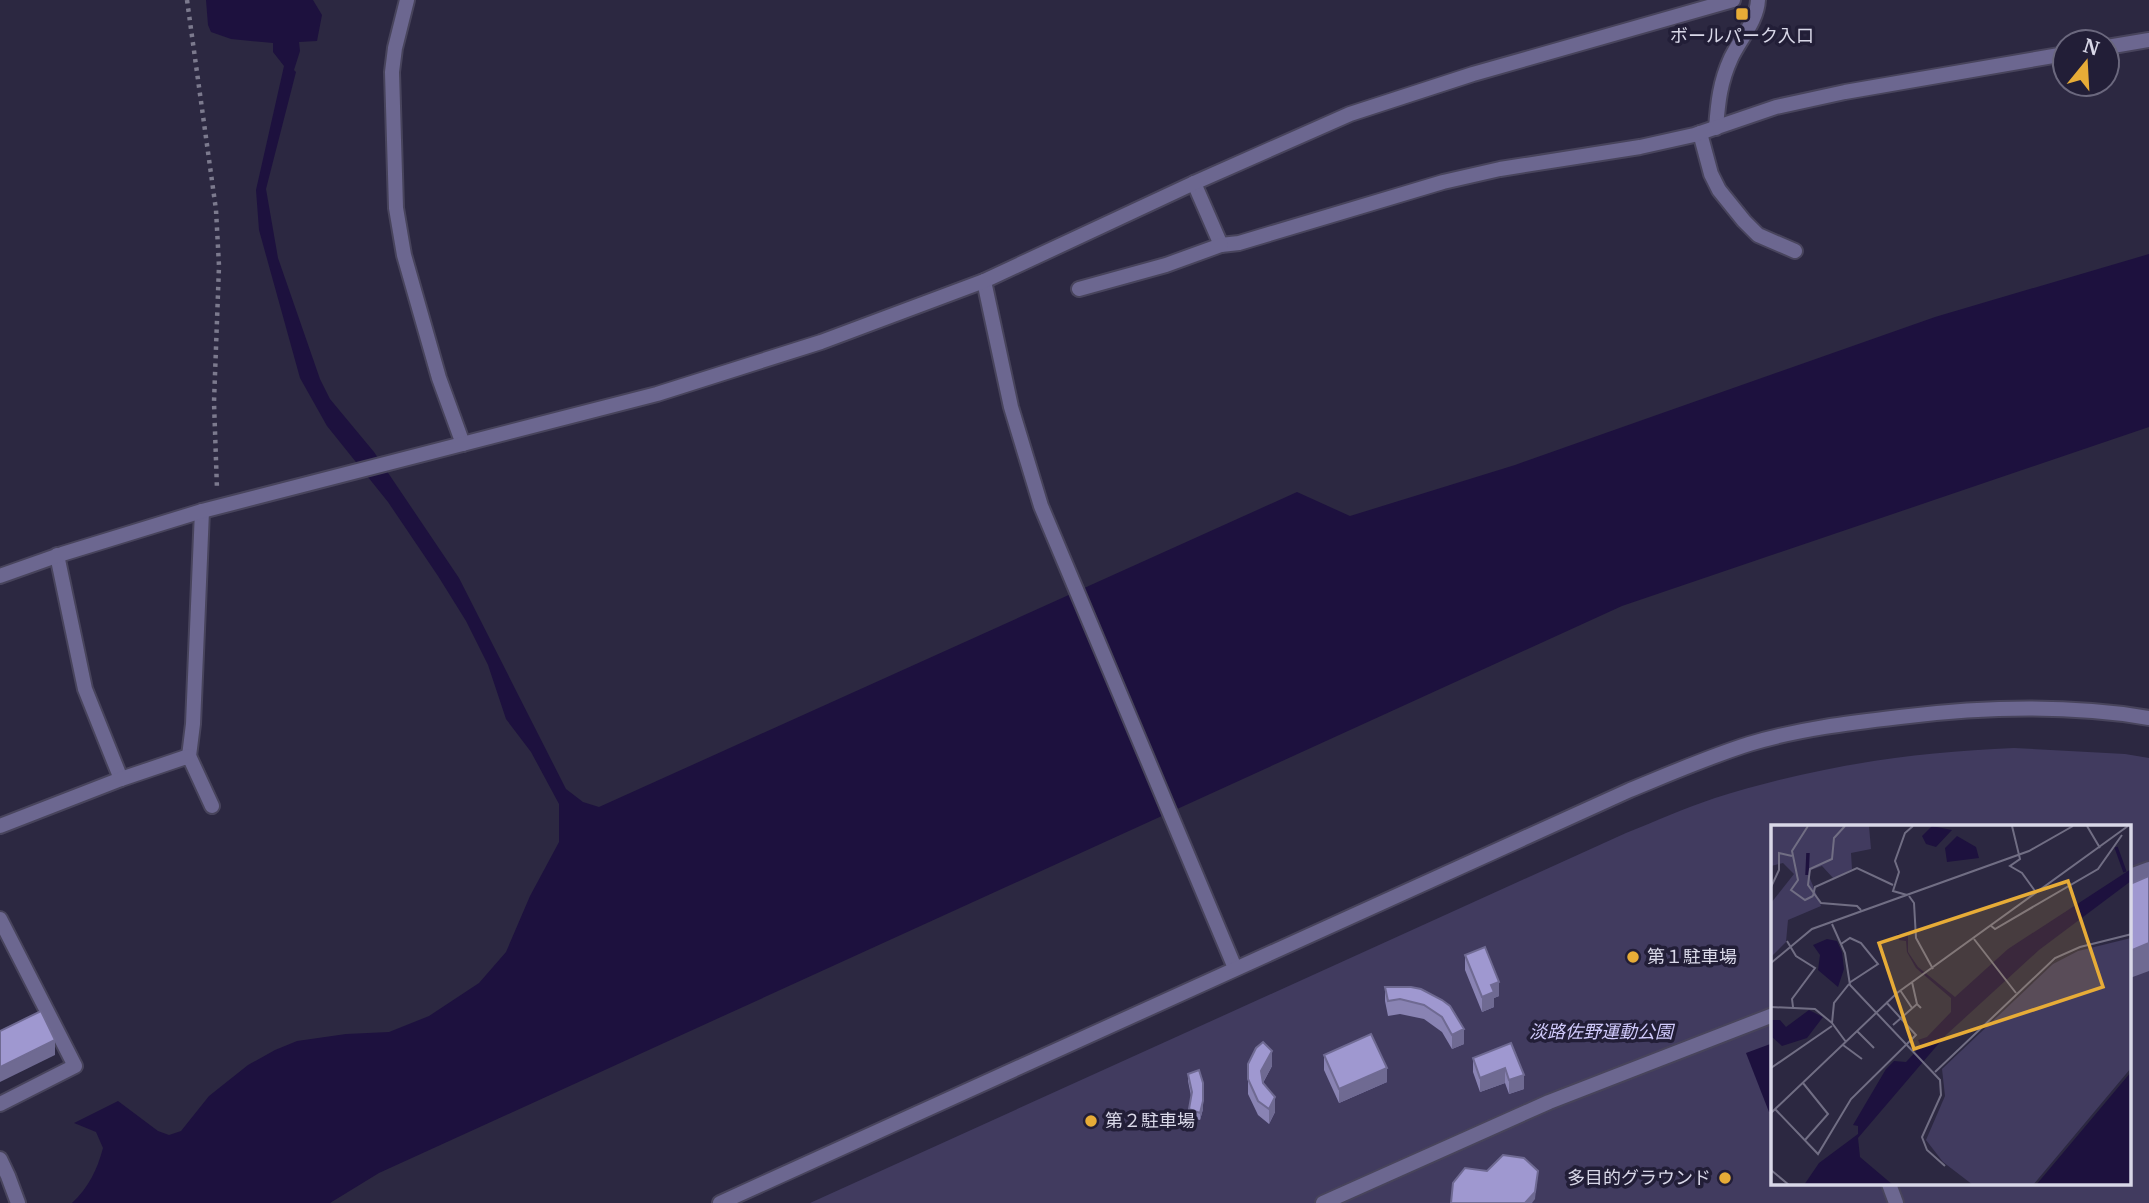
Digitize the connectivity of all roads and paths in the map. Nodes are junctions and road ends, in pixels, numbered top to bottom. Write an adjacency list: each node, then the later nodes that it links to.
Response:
1 (187, 0): 16 (path)
2 (407, 0): 15 (street)
3 (1733, 0): 10 (street)
4 (1758, 0): 8 (street)
5 (2149, 40): 6 (street)
6 (2121, 45)
7 (2051, 56): 8 (street)
8 (1716, 128): 9 (street)
9 (1700, 133): 11 (street); 12 (street)
10 (1194, 183): 11 (street); 13 (street)
11 (1221, 245): 14 (street)
12 (1796, 251)
13 (984, 281): 15 (street); 28 (street)
14 (1079, 289)
15 (463, 444): 16 (street)
16 (217, 507): 17 (street)
17 (202, 511): 18 (street); 21 (street)
18 (57, 555): 19 (street); 22 (street)
19 (0, 576)
20 (2149, 718): 28 (street)
21 (189, 756): 22 (street); 23 (street)
22 (121, 779): 24 (street)
23 (212, 806)
24 (0, 827)
25 (2149, 869): 26 (street)
26 (2132, 875)
27 (0, 919): 30 (street)
28 (1235, 968): 34 (street)
29 (1771, 1017): 35 (street)
30 (0, 1104)
31 (0, 1159): 33 (street)
32 (1890, 1186): 36 (street)
33 (18, 1203)
34 (720, 1203)
35 (1323, 1203)
36 (1896, 1203)

